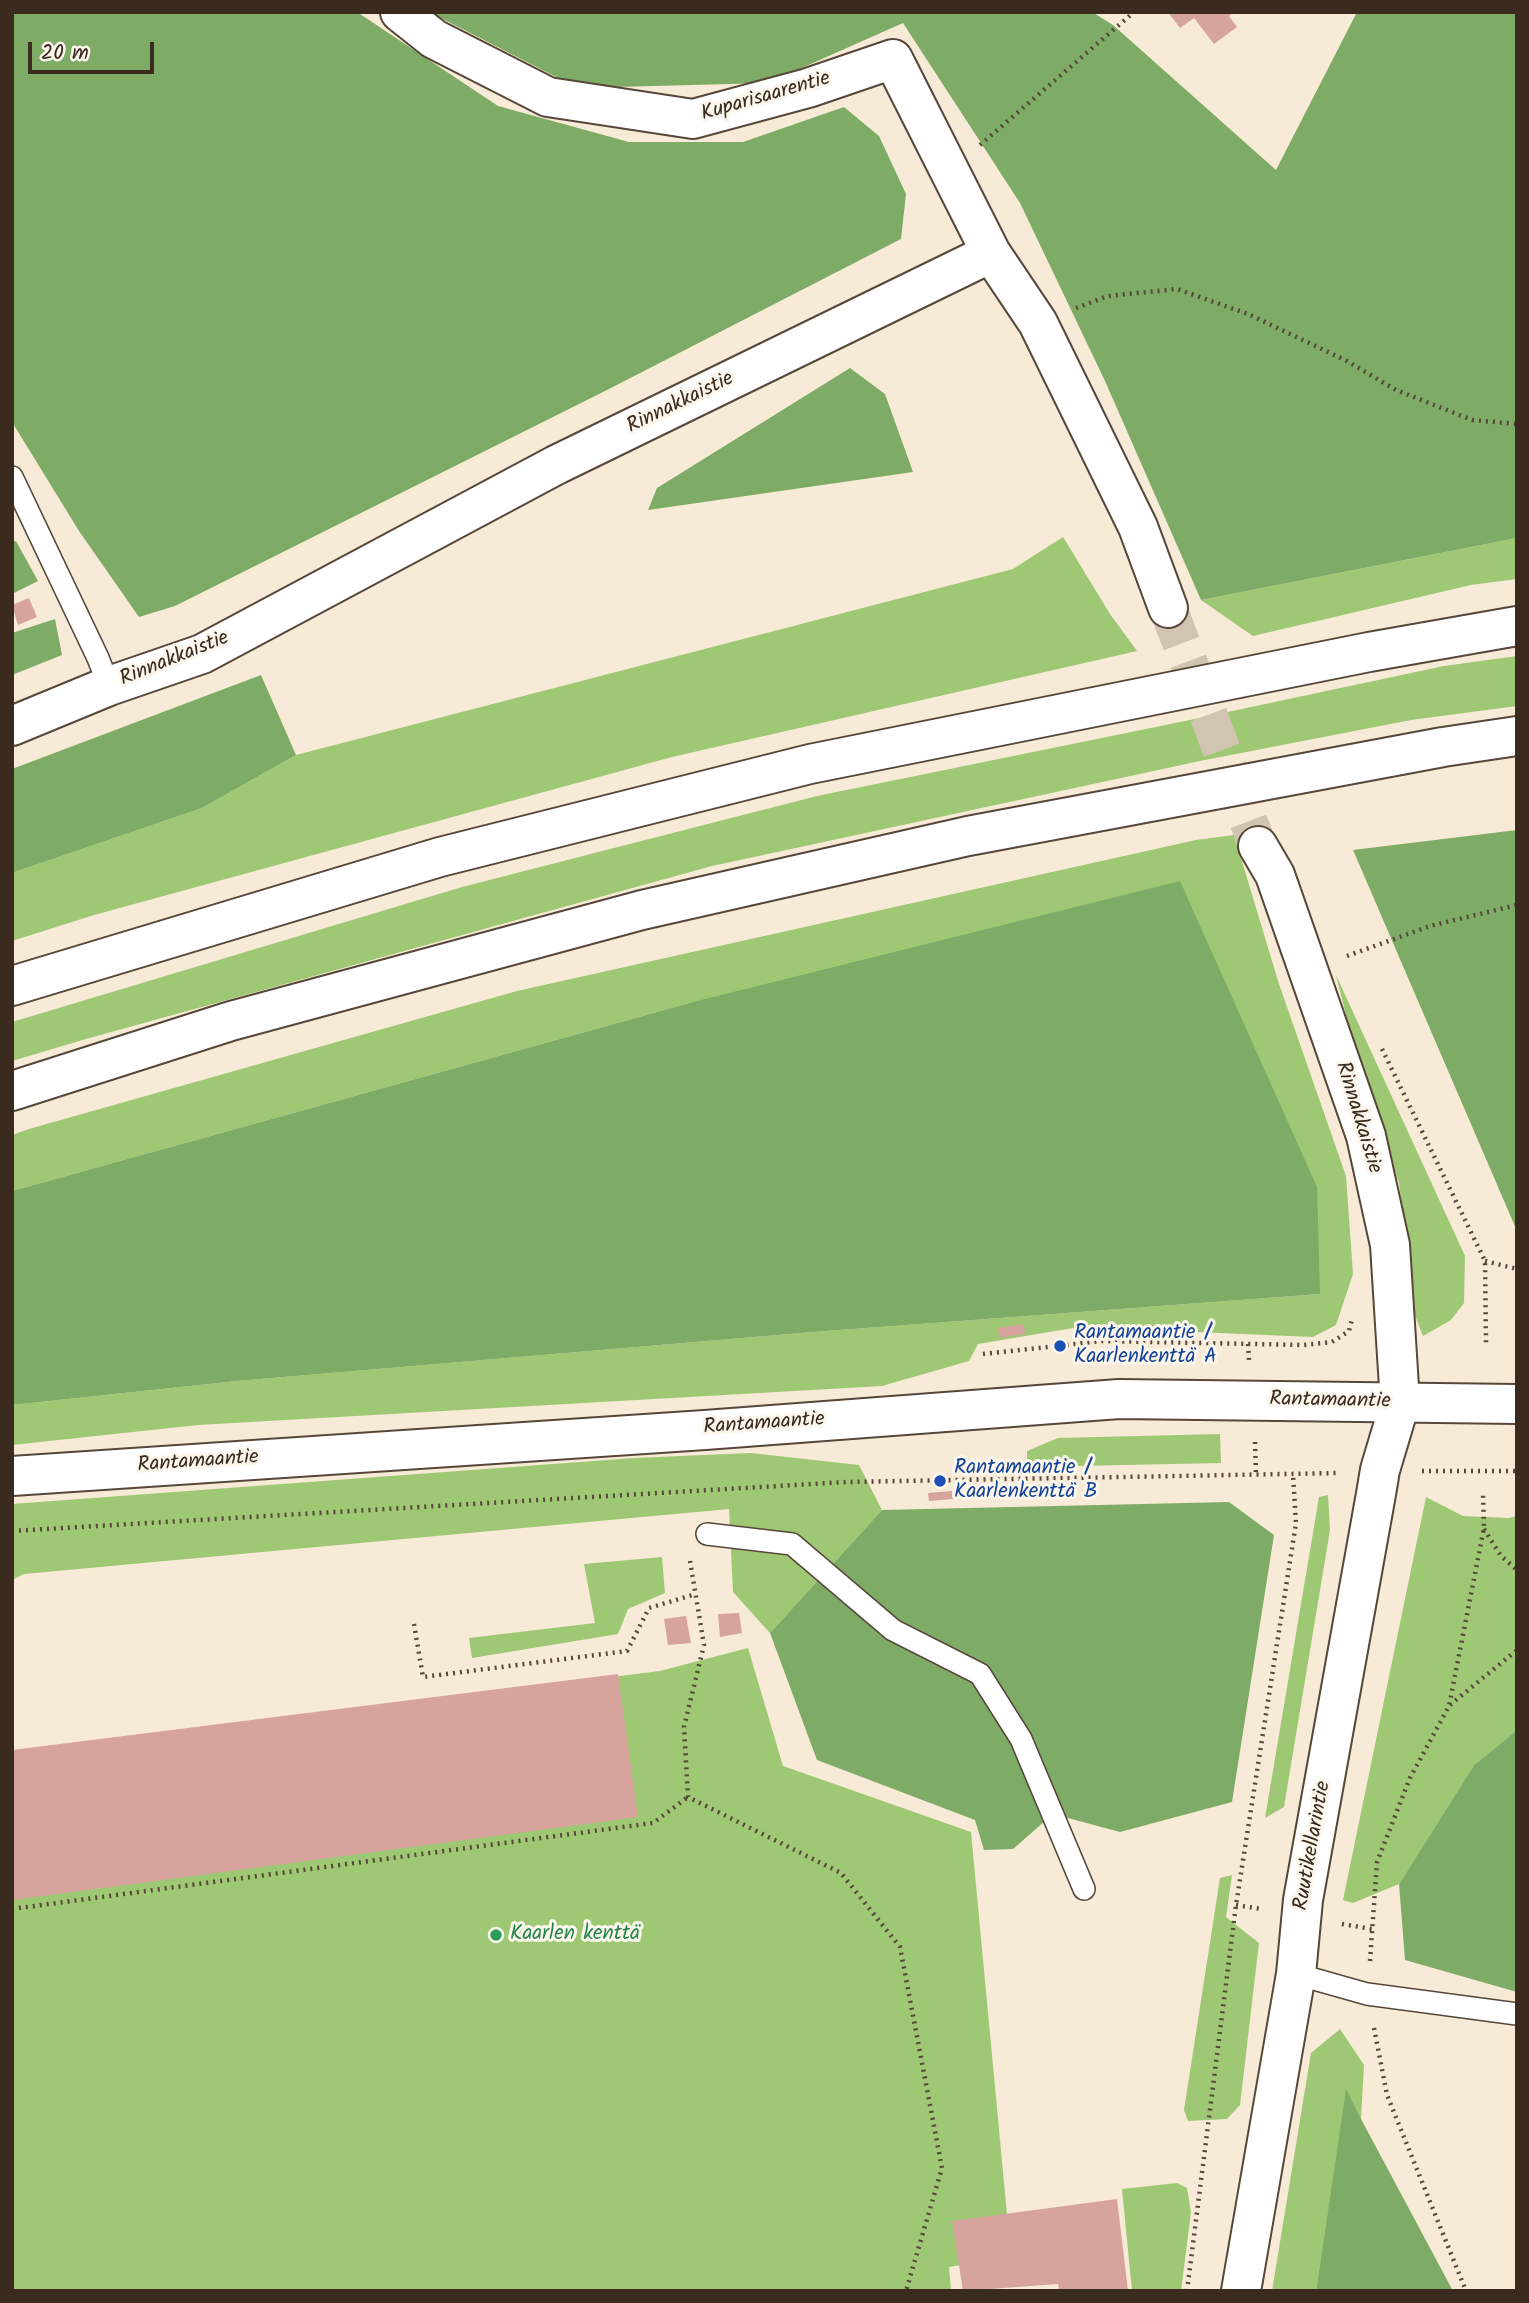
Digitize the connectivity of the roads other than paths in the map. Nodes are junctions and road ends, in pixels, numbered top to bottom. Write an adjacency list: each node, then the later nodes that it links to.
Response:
1 (400, 12): 2 (main road, Kuparisaarentie)
2 (991, 254): 4 (main road); 6 (main road, Rinnakkaistie)
3 (12, 477): 6 (lane)
4 (1168, 608)
5 (1517, 626): 10 (main road)
6 (109, 686): 7 (main road, Rinnakkaistie)
7 (12, 726)
8 (1517, 737): 11 (main road)
9 (1258, 846): 12 (main road, Rinnakkaistie)
10 (12, 986)
11 (12, 1091)
12 (1400, 1403): 13 (main road, Rantamaantie); 14 (main road, Rantamaantie); 17 (main road, Ruutikellarintie)
13 (1517, 1404)
14 (12, 1476)
15 (707, 1534): 16 (lane)
16 (1084, 1889)
17 (1296, 1974): 18 (lane); 19 (main road, Ruutikellarintie)
18 (1517, 2014)
19 (1241, 2291)

